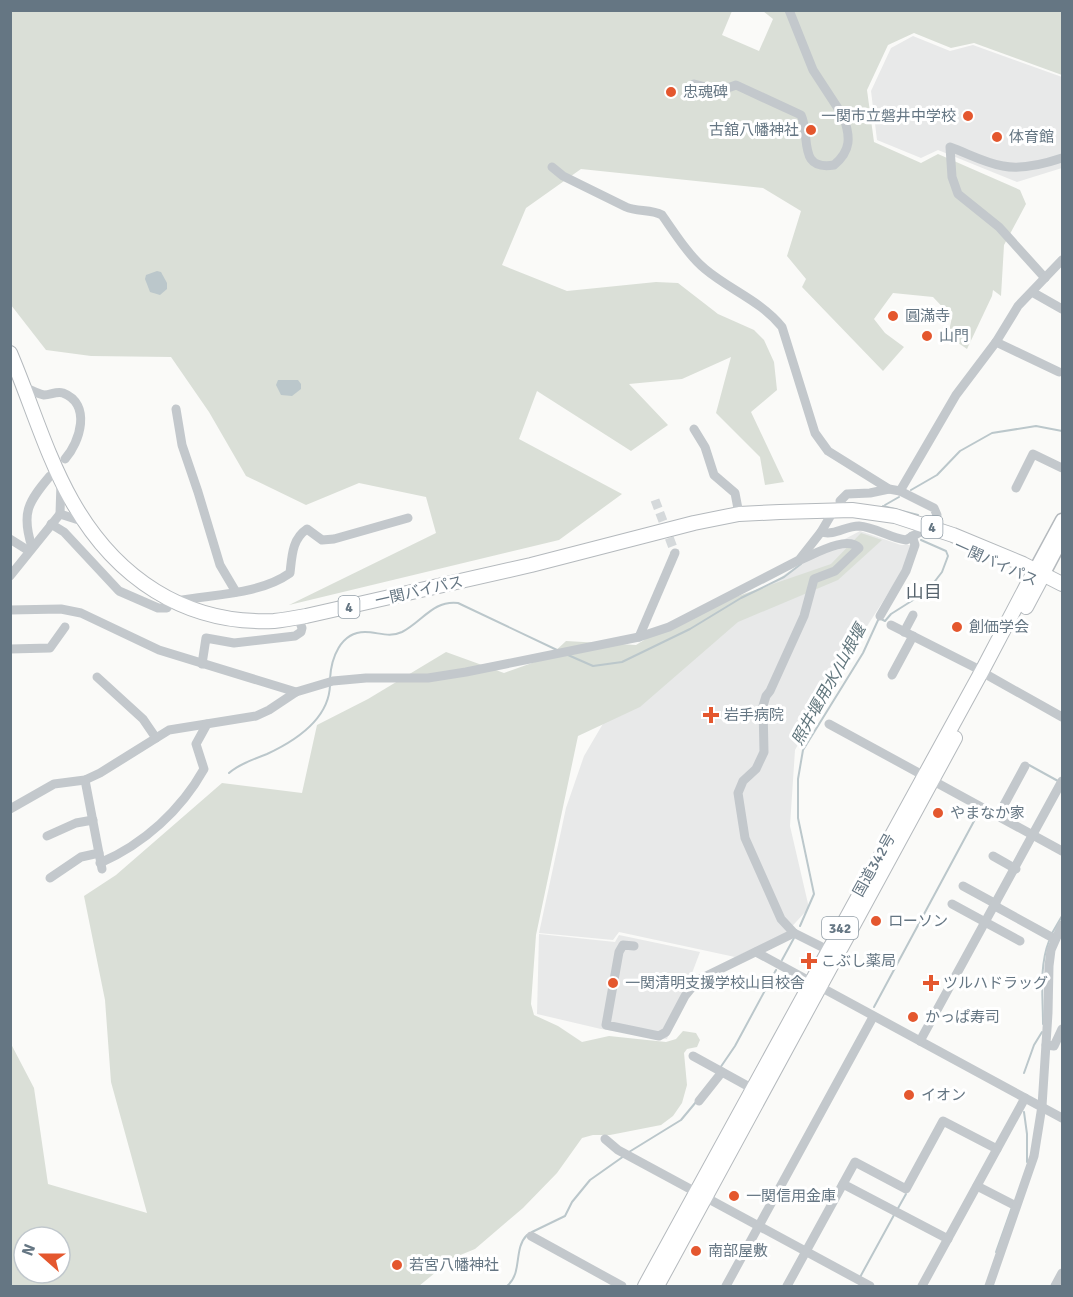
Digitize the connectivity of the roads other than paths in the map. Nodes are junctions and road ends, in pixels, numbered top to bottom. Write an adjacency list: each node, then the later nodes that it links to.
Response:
1 (789, 10): 2 (street)
2 (694, 84)
3 (1062, 158): 6 (street)
4 (552, 167): 19 (street)
5 (1062, 260): 6 (street)
6 (1044, 278): 7 (street)
7 (1032, 292): 8 (street); 9 (street)
8 (1062, 309)
9 (996, 342): 11 (street); 20 (street)
10 (10, 353): 12 (highway, 一関バイパス / 4)
11 (1059, 372)
12 (26, 388): 15 (street); 17 (highway, 一関バイパス / 4)
13 (176, 409): 39 (street)
14 (694, 429): 24 (street)
15 (65, 459)
16 (1062, 468): 18 (street)
17 (56, 477): 23 (street); 27 (highway, 一関バイパス / 4); 33 (street)
18 (1016, 488)
19 (889, 489): 20 (street); 21 (street)
20 (900, 491): 30 (street)
21 (840, 501)
22 (826, 513): 24 (highway, 一関バイパス / 4); 29 (street); 30 (highway, 一関バイパス / 4)
23 (60, 514): 27 (street); 28 (street)
24 (739, 514): 45 (highway, 一関バイパス / 4)
25 (408, 518): 39 (street)
26 (1062, 520): 37 (main road)
27 (85, 522): 41 (highway, 一関バイパス / 4)
28 (51, 524): 33 (street); 41 (street)
29 (821, 532): 30 (street); 35 (street)
30 (922, 532): 37 (highway, 一関バイパス / 4); 44 (street)
31 (10, 539): 33 (street)
32 (1062, 539): 37 (main road)
33 (30, 549): 36 (street)
34 (675, 553): 49 (street)
35 (799, 560): 49 (street); 79 (street)
36 (10, 576)
37 (1037, 576): 38 (highway, 一関バイパス / 4); 40 (highway, 一関バイパス / 4); 52 (highway, 国道342号 / 342)
38 (1062, 584)
39 (236, 592): 41 (street)
40 (1062, 594)
41 (173, 601): 45 (highway, 一関バイパス / 4)
42 (10, 610): 51 (street)
43 (913, 615): 48 (street)
44 (880, 616)
45 (298, 617): 51 (street)
46 (891, 625): 48 (street)
47 (65, 627): 50 (street)
48 (909, 634): 52 (street); 53 (street)
49 (639, 637): 55 (street)
50 (10, 649)
51 (202, 664): 55 (street)
52 (985, 674): 56 (street); 61 (highway, 国道342号 / 342)
53 (892, 675)
54 (97, 676): 59 (street)
55 (296, 692): 57 (street)
56 (1062, 717)
57 (207, 724): 59 (street); 71 (street)
58 (829, 724): 61 (street)
59 (156, 738): 62 (street)
60 (1024, 766): 65 (street)
61 (928, 778): 65 (street); 83 (highway, 国道342号 / 342); 85 (highway, 国道342号 / 342)
62 (84, 780): 64 (street); 66 (street)
63 (1062, 781): 67 (street)
64 (10, 809)
65 (998, 816): 67 (street)
66 (93, 820): 68 (street); 71 (street)
67 (1034, 835): 69 (street); 72 (street)
68 (47, 836)
69 (1062, 851)
70 (993, 856): 72 (street)
71 (100, 862): 73 (street)
72 (1016, 869): 76 (street)
73 (50, 878)
74 (963, 886): 76 (street)
75 (951, 904): 77 (street)
76 (995, 905): 77 (street); 80 (street)
77 (986, 923): 81 (street); 88 (street)
78 (1062, 925): 80 (street)
79 (794, 933): 83 (street); 84 (street)
80 (1055, 939): 89 (street)
81 (1020, 941)
82 (634, 946): 84 (street)
83 (828, 950): 85 (highway, 国道342号 / 342)
84 (756, 952): 85 (street)
85 (815, 984): 86 (street); 92 (highway, 国道342号 / 342); 101 (highway, 国道342号 / 342)
86 (873, 1017): 88 (street); 103 (street)
87 (1062, 1029): 89 (street)
88 (920, 1041): 93 (street)
89 (1046, 1045): 95 (street)
90 (693, 1056): 91 (street)
91 (722, 1072): 92 (street); 94 (street)
92 (753, 1089): 101 (highway, 国道342号 / 342)
93 (1025, 1098): 95 (street); 98 (street)
94 (699, 1101)
95 (1042, 1106): 96 (street); 102 (street)
96 (1062, 1118)
97 (605, 1139): 101 (street)
98 (997, 1149): 99 (street); 100 (street)
99 (843, 1184): 105 (street); 106 (street)
100 (977, 1186): 102 (street); 105 (street)
101 (702, 1195): 103 (street); 109 (highway, 国道342号 / 342); 110 (highway, 国道342号 / 342)
102 (1016, 1206): 115 (street)
103 (759, 1226): 106 (street); 111 (street)
104 (531, 1236): 108 (street)
105 (948, 1239): 114 (street)
106 (805, 1251): 112 (street); 113 (street)
107 (1062, 1273): 116 (street)
108 (622, 1287)
109 (645, 1287)
110 (657, 1287)
111 (726, 1287)
112 (787, 1287)
113 (870, 1287)
114 (922, 1287)
115 (989, 1287)
116 (1055, 1287)

